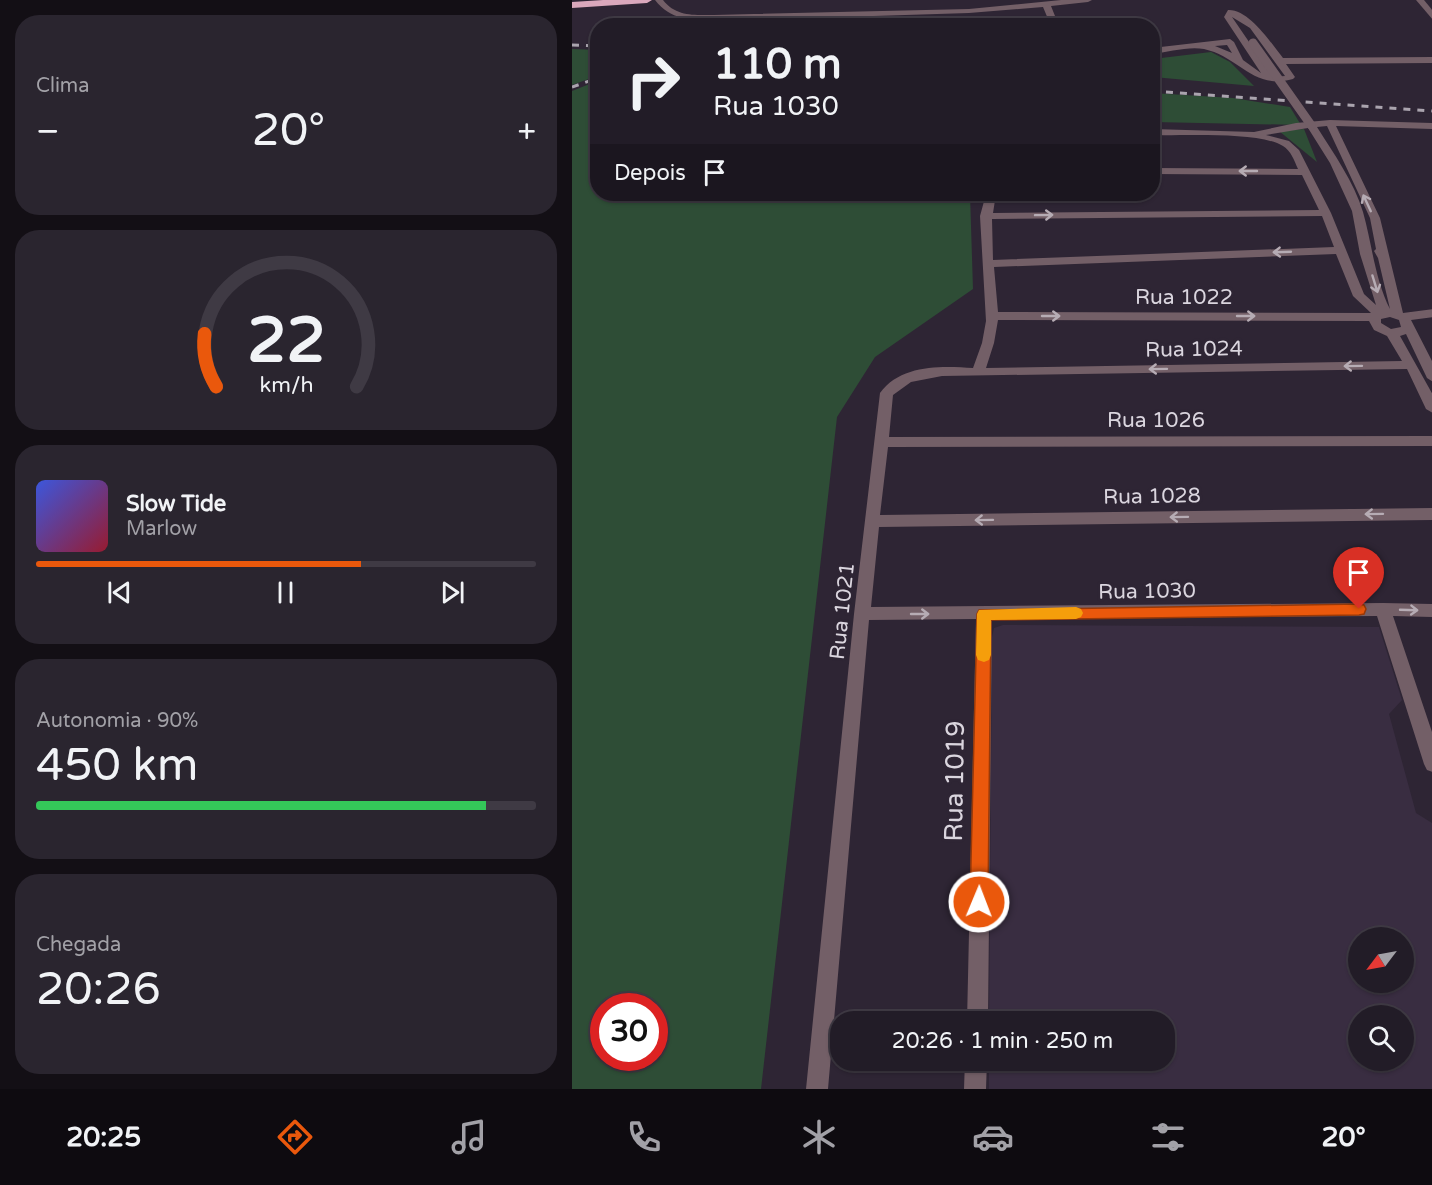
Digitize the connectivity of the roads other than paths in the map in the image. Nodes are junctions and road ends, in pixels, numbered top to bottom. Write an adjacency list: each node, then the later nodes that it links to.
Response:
1 (586, 0): 6 (highway)
2 (647, 0): 6 (highway)
3 (659, 0): 7 (street)
4 (1088, 0): 7 (street)
5 (1420, 0): 10 (street)
6 (573, 3)
7 (1047, 5): 9 (street)
8 (1230, 9): 14 (street); 16 (street); 25 (street, bridge)
9 (1052, 18)
10 (1433, 18)
11 (1199, 45): 12 (street); 15 (street); 15 (street)
12 (1160, 50)
13 (1429, 60): 14 (street)
14 (1280, 61): 16 (street)
15 (1243, 64): 16 (street)
16 (1269, 78)
17 (1330, 123): 18 (street); 20 (street); 28 (street, one-way to 17)
18 (1433, 126)
19 (1160, 132): 20 (street)
20 (1254, 135): 22 (street)
21 (1160, 171): 22 (street, one-way to 21)
22 (1306, 172): 24 (street)
23 (989, 201): 26 (street)
24 (1326, 213): 26 (street, one-way to 24); 27 (street)
25 (1357, 213): 28 (street); 32 (street, one-way to 32)
26 (985, 216): 29 (street)
27 (1341, 250): 29 (street, one-way to 29); 32 (street)
28 (1384, 258): 32 (street)
29 (987, 264): 31 (street)
30 (1433, 313): 32 (street)
31 (992, 315): 32 (street, Rua 1022, one-way to 32); 35 (street)
32 (1391, 317): 33 (street); 33 (street); 36 (street)
33 (1392, 333): 34 (street)
34 (1411, 365): 35 (street, Rua 1024, one-way to 35); 37 (street)
35 (978, 372): 39 (street, Rua 1021)
36 (1433, 378)
37 (1433, 410)
38 (1433, 441): 39 (street, Rua 1026)
39 (880, 442): 41 (street, Rua 1021)
40 (1433, 514): 41 (street, Rua 1028, one-way to 41)
41 (873, 521): 44 (street, Rua 1021)
42 (1383, 609): 43 (street, Rua 1030, one-way to 43); 45 (street, Rua 1030); 46 (street)
43 (1433, 611)
44 (862, 614): 45 (street, Rua 1030, one-way to 45); 49 (street, Rua 1021)
45 (984, 614): 47 (street, Rua 1019)
46 (1433, 764)
47 (977, 1011)
48 (976, 1071): 50 (street)
49 (817, 1089)
50 (975, 1089)

